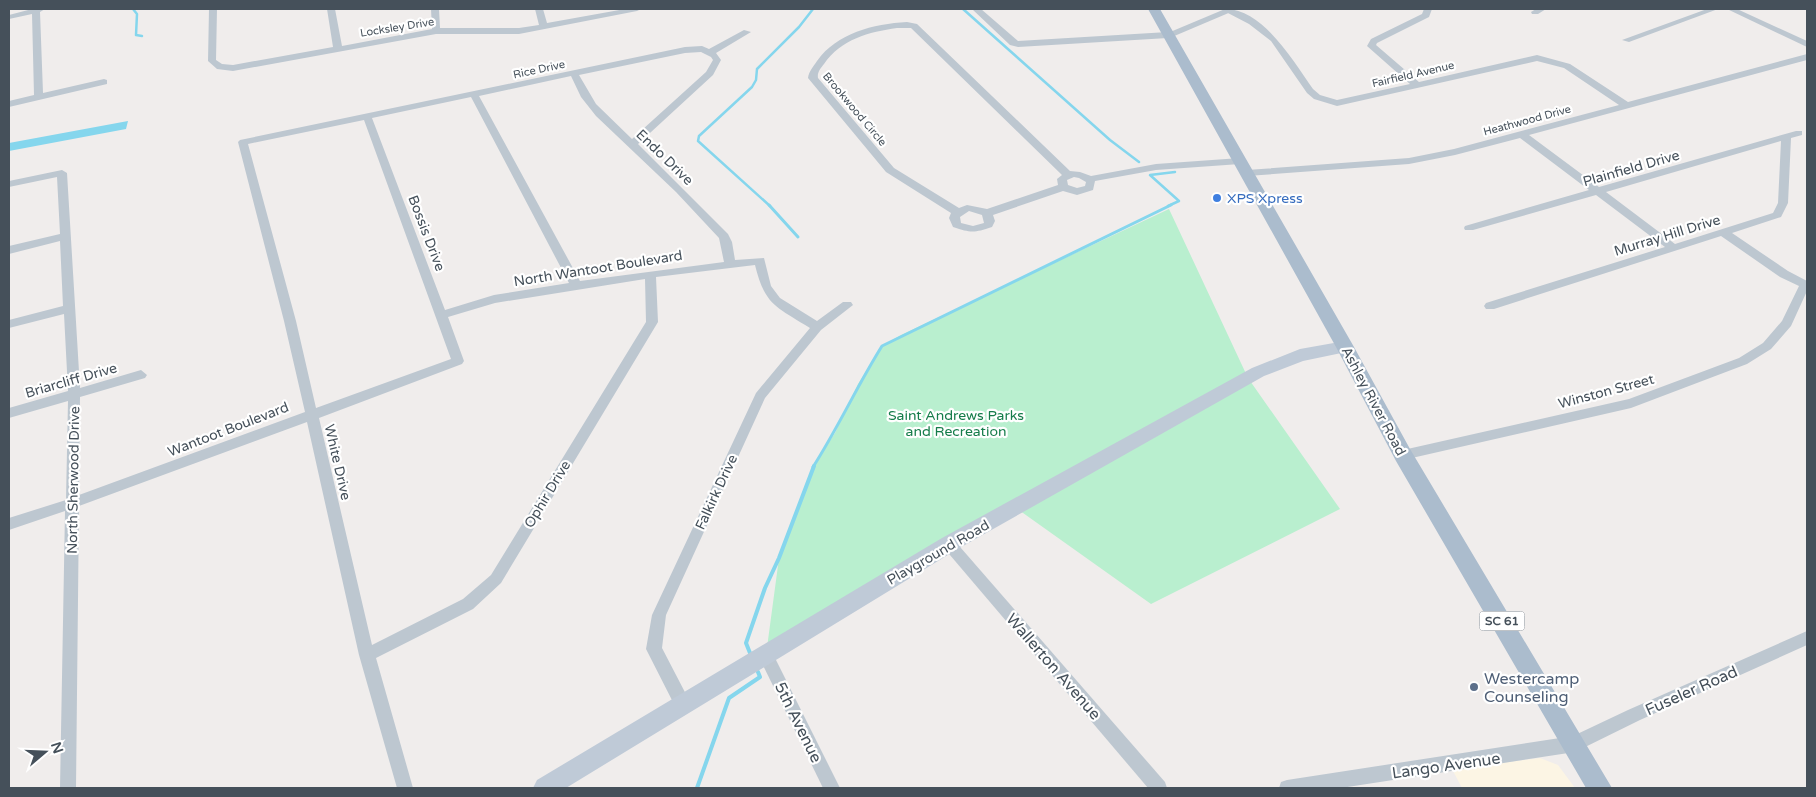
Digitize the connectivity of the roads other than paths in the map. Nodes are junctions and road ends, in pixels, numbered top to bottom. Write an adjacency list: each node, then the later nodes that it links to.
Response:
1 (38, 9): 13 (street); 27 (street)
2 (213, 9): 20 (street, Locksley Drive)
3 (331, 9): 20 (street)
4 (435, 9): 15 (street)
5 (538, 9): 14 (street)
6 (637, 9): 14 (street, Locksley Drive)
7 (976, 9): 17 (street)
8 (1154, 9): 17 (main road, Ashley River Road / SC 61)
9 (1231, 9): 17 (street); 25 (street, Fairfield Avenue)
10 (1428, 9): 25 (street)
11 (1714, 9): 18 (street)
12 (1732, 9): 19 (street)
13 (9, 17)
14 (544, 27): 15 (street, Locksley Drive)
15 (436, 31): 20 (street, Locksley Drive)
16 (747, 32): 21 (street)
17 (1168, 34): 36 (main road, Ashley River Road / SC 61)
18 (1626, 40)
19 (1807, 44)
20 (338, 48)
21 (711, 52): 23 (street, Rice Drive); 35 (street)
22 (1807, 57): 29 (street, Heathwood Drive)
23 (574, 73): 26 (street, Rice Drive); 35 (street, Endo Drive)
24 (104, 82): 27 (street)
25 (1417, 85): 29 (street, Fairfield Avenue)
26 (474, 94): 30 (street, Rice Drive); 51 (street)
27 (39, 97): 28 (street)
28 (9, 104)
29 (1627, 106): 32 (street, Heathwood Drive)
30 (367, 116): 34 (street, Rice Drive); 56 (street, Bossis Drive)
31 (1799, 133): 33 (street, Plainfield Drive)
32 (1521, 134): 36 (street, Heathwood Drive); 41 (street)
33 (1786, 138): 41 (street, Plainfield Drive); 45 (street, Murray Hill Drive)
34 (243, 142): 64 (street, White Drive)
35 (632, 144): 49 (street, Endo Drive)
36 (1244, 167): 38 (street); 59 (main road, Ashley River Road / SC 61)
37 (1068, 175): 38 (street); 40 (street); 42 (street, Brookwood Circle)
38 (1088, 179): 40 (street)
39 (9, 184): 46 (street, North Sherwood Drive)
40 (1063, 187): 43 (street)
41 (1598, 192): 44 (street, Plainfield Drive); 47 (street)
42 (958, 212): 43 (street); 43 (street)
43 (987, 213)
44 (1469, 228)
45 (1724, 233): 47 (street, Murray Hill Drive); 52 (street)
46 (65, 236): 48 (street); 55 (street, North Sherwood Drive)
47 (1674, 248): 54 (street, Murray Hill Drive)
48 (9, 250)
49 (730, 264): 50 (street, North Wantoot Boulevard); 58 (street, North Wantoot Boulevard)
50 (650, 274): 51 (street, North Wantoot Boulevard); 70 (street, Ophir Drive)
51 (576, 285): 56 (street, North Wantoot Boulevard)
52 (1806, 285): 65 (street, Winston Street)
53 (847, 305): 58 (street, Falkirk Drive)
54 (1490, 306)
55 (70, 308): 57 (street); 62 (street, North Sherwood Drive)
56 (442, 316): 60 (street, Bossis Drive)
57 (9, 324)
58 (817, 327): 72 (street, Falkirk Drive)
59 (1345, 347): 65 (main road, Ashley River Road / SC 61); 68 (main road, Playground Road)
60 (458, 361): 64 (street, Wantoot Boulevard)
61 (141, 375): 62 (street, Briarcliff Drive)
62 (74, 394): 63 (street, Briarcliff Drive); 66 (street, North Sherwood Drive)
63 (9, 413)
64 (310, 414): 66 (street, Wantoot Boulevard); 70 (street, White Drive)
65 (1403, 455): 73 (main road, Ashley River Road / SC 61)
66 (73, 503): 67 (street, Wantoot Boulevard); 74 (street, North Sherwood Drive)
67 (9, 524)
68 (949, 544): 71 (main road, Playground Road); 78 (street, Wallerton Avenue)
69 (1807, 638): 73 (street, Fuseler Road)
70 (367, 655): 75 (street, White Drive)
71 (766, 655): 72 (main road, Playground Road); 77 (street, 5th Avenue)
72 (683, 705): 76 (main road, Playground Road)
73 (1576, 744): 79 (street, Lango Avenue); 80 (main road, Ashley River Road / SC 61)
74 (68, 788)
75 (404, 788)
76 (545, 788)
77 (832, 788)
78 (1159, 788)
79 (1287, 788)
80 (1600, 788)

